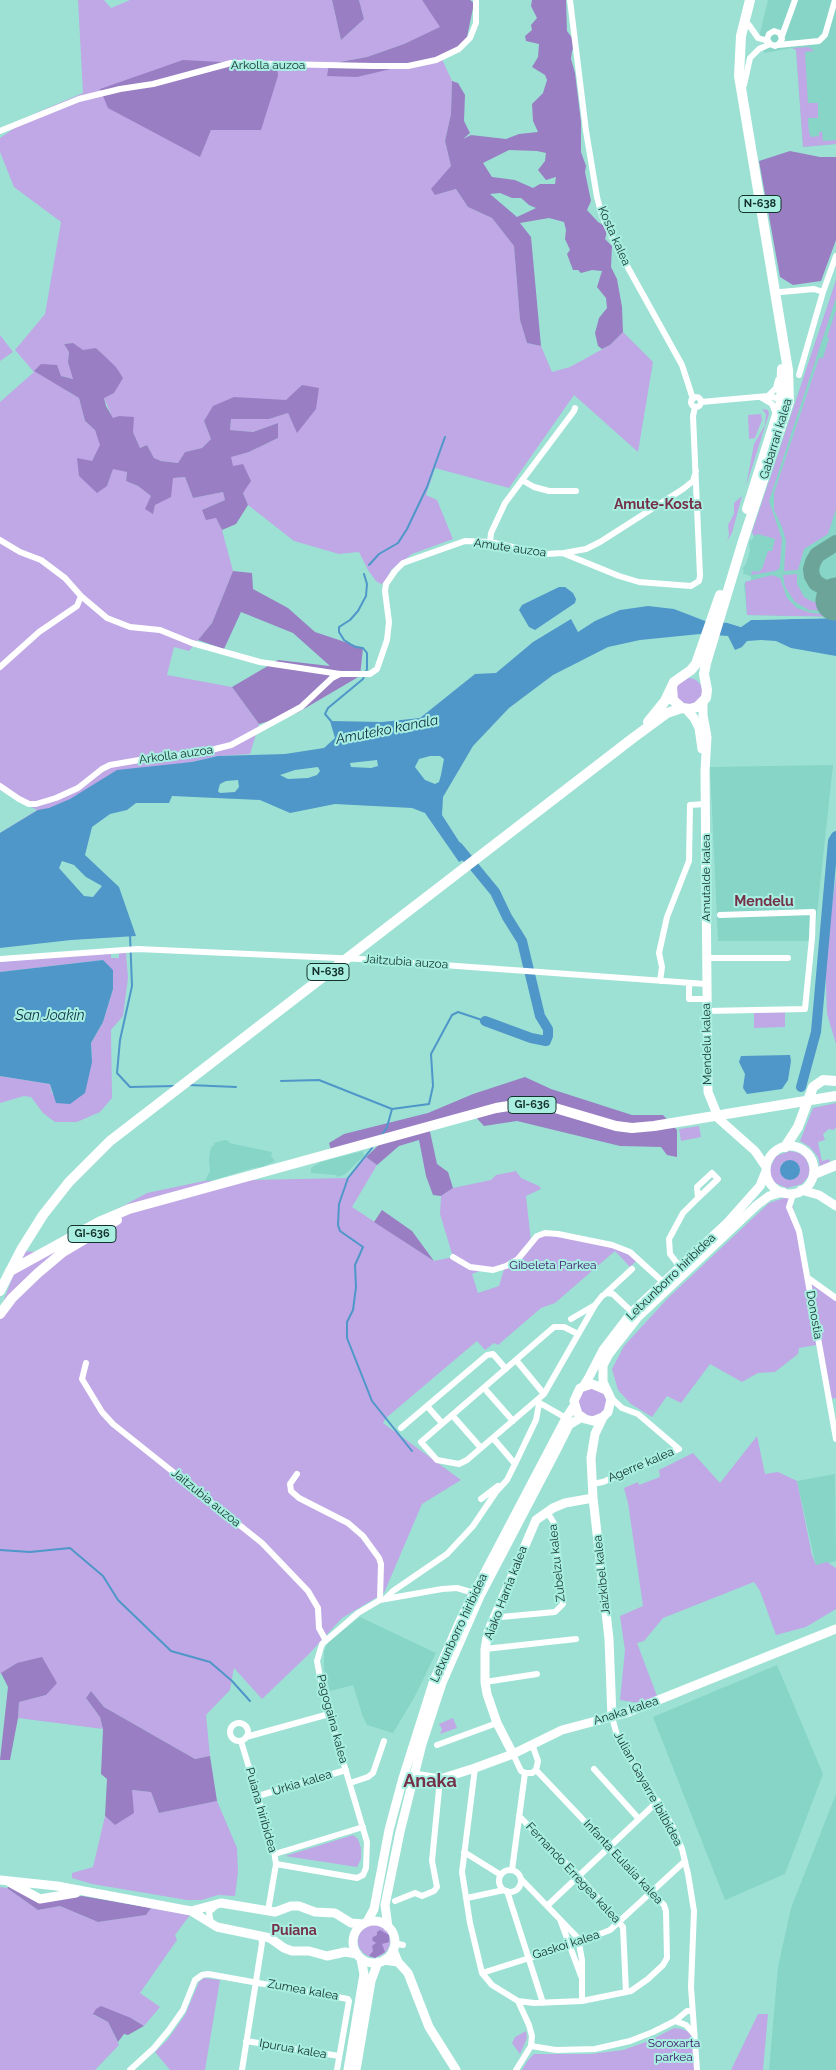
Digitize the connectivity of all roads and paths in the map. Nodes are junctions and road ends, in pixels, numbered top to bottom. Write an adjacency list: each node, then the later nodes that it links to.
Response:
1 (476, 0): 12 (street, Arkolla auzoa)
2 (570, 0): 21 (street, Kosta kalea)
3 (753, 0): 6 (main road, Gabarrari kalea); 11 (main road, Gabarrari kalea / N-638)
4 (795, 0): 7 (street)
5 (834, 0): 9 (street)
6 (749, 25): 8 (street); 10 (main road, Gabarrari kalea / N-638)
7 (782, 36): 8 (street, Gabarrari kalea); 9 (street)
8 (769, 43): 9 (street); 10 (street, Gabarrari kalea)
9 (778, 45)
10 (744, 85): 11 (main road, Gabarrari kalea / N-638)
11 (748, 130): 16 (main road, Gabarrari kalea / N-638)
12 (0, 131)
13 (836, 256): 15 (street)
14 (781, 292): 15 (street)
15 (823, 292): 18 (street)
16 (781, 336): 17 (main road, Gabarrari kalea / N-638); 27 (main road, Gabarrari kalea / N-638)
17 (782, 370): 19 (street); 23 (main road, Gabarrari kalea / N-638)
18 (799, 375)
19 (768, 396): 20 (street); 23 (street)
20 (761, 398): 22 (street); 26 (street)
21 (693, 399): 22 (street); 24 (street)
22 (701, 402): 24 (street)
23 (781, 402): 26 (main road, N-638); 27 (street)
24 (694, 407): 29 (street, Amute auzoa)
25 (575, 408): 28 (street)
26 (776, 417): 39 (main road, N-638)
27 (782, 428): 39 (main road, Gabarrari kalea / N-638)
28 (522, 480): 31 (street); 34 (street)
29 (695, 482): 30 (street, Amute auzoa); 32 (street, Amute auzoa)
30 (683, 489): 32 (street); 35 (street, Amute auzoa)
31 (576, 491)
32 (696, 499): 37 (street, Amute auzoa)
33 (0, 540): 38 (street)
34 (490, 542): 36 (street, Amute auzoa); 42 (street, Amute auzoa)
35 (586, 548): 36 (street, Amute auzoa); 37 (street)
36 (564, 553): 37 (street, Amute auzoa)
37 (584, 562)
38 (81, 596): 41 (street); 42 (street)
39 (718, 613): 40 (main road, N-638)
40 (707, 648): 43 (main road, N-638); 44 (main road, N-638)
41 (0, 667)
42 (340, 674): 50 (street, Arkolla auzoa)
43 (685, 674): 44 (main road); 45 (main road, N-638)
44 (706, 685): 46 (main road, N-638)
45 (672, 687): 47 (main road); 48 (main road, N-638)
46 (703, 702): 47 (main road, N-638); 49 (main road, Amutalde kalea)
47 (684, 708): 48 (main road, N-638); 49 (main road, Amutalde kalea)
48 (633, 738): 56 (main road, N-638)
49 (705, 771): 51 (main road, Amutalde kalea)
50 (1, 786)
51 (705, 804): 53 (main road, Amutalde kalea); 57 (street)
52 (720, 914): 61 (street)
53 (706, 958): 54 (street); 59 (main road, Amutalde kalea)
54 (788, 958)
55 (0, 959): 56 (street, Jaitzubia auzoa)
56 (346, 959): 57 (street, Jaitzubia auzoa); 82 (main road, N-638)
57 (660, 981): 58 (street)
58 (689, 984): 59 (street); 60 (street)
59 (706, 984): 60 (main road, Mendelu kalea)
60 (706, 999): 61 (main road, Mendelu kalea)
61 (706, 1011): 64 (main road, Mendelu kalea)
62 (836, 1081): 65 (main road)
63 (836, 1096): 72 (main road, GI-636)
64 (751, 1147): 66 (main road, Mendelu kalea); 68 (main road, Mendelu kalea)
65 (785, 1147): 66 (main road); 69 (main road)
66 (773, 1153): 68 (main road)
67 (836, 1165): 69 (main road)
68 (766, 1169): 71 (main road); 77 (main road, Letxunborro hiribidea)
69 (814, 1175): 70 (main road); 74 (main road)
70 (797, 1191): 71 (main road); 74 (main road); 80 (street, Donostia)
71 (783, 1192): 95 (main road, Letxunborro hiribidea)
72 (186, 1195): 79 (main road, GI-636); 87 (main road, GI-636)
73 (698, 1198): 77 (street)
74 (826, 1198): 75 (main road)
75 (836, 1206)
76 (453, 1257): 81 (street)
77 (680, 1267): 81 (main road, Letxunborro hiribidea)
78 (632, 1269): 83 (street)
79 (1, 1276)
80 (808, 1278): 84 (street); 110 (street, Donostia)
81 (663, 1282): 86 (main road, Letxunborro hiribidea)
82 (0, 1291)
83 (605, 1294): 85 (street); 86 (street)
84 (836, 1298)
85 (595, 1305): 88 (street); 89 (street)
86 (632, 1312): 93 (main road, Letxunborro hiribidea)
87 (0, 1314)
88 (571, 1319)
89 (578, 1334): 90 (street); 96 (street)
90 (516, 1360): 92 (street); 96 (street)
91 (86, 1363): 123 (street, Jaitzubia auzoa)
92 (506, 1369): 94 (street); 98 (street)
93 (583, 1387): 95 (main road); 99 (main road)
94 (484, 1388): 102 (street); 105 (street)
95 (608, 1393): 100 (street, Agerre kalea); 101 (main road)
96 (544, 1394): 97 (street)
97 (538, 1402): 103 (street); 105 (street); 112 (street)
98 (427, 1406): 106 (street); 107 (street)
99 (574, 1406): 103 (main road, Letxunborro hiribidea); 104 (main road)
100 (622, 1408): 101 (street); 115 (street, Agerre kalea)
101 (606, 1414): 104 (main road); 108 (main road, Jaizkibel kalea)
102 (452, 1415): 106 (street); 111 (street)
103 (566, 1418): 119 (main road, Letxunborro hiribidea)
104 (585, 1419): 108 (main road); 139 (main road, Letxunborro hiribidea)
105 (513, 1422): 109 (street)
106 (442, 1424): 111 (street)
107 (401, 1428)
108 (595, 1434): 115 (main road, Jaizkibel kalea)
109 (493, 1438): 111 (street); 112 (street)
110 (836, 1440)
111 (481, 1448)
112 (515, 1464): 114 (street)
113 (297, 1474): 120 (street)
114 (507, 1480): 117 (street); 120 (street)
115 (592, 1484): 116 (main road, Jaizkibel kalea)
116 (593, 1498): 118 (main road, Aiako Harria kalea); 129 (main road, Jaizkibel kalea)
117 (481, 1499)
118 (547, 1512): 121 (main road, Aiako Harria kalea); 121 (street, Zubelzu kalea)
119 (474, 1593): 120 (street); 140 (main road, Letxunborro hiribidea)
120 (383, 1599): 123 (street)
121 (495, 1616): 125 (main road, Aiako Harria kalea)
122 (836, 1629): 129 (main road, Anaka kalea)
123 (326, 1639): 128 (street, Pagogaina kalea)
124 (576, 1639): 125 (street)
125 (485, 1649): 127 (main road, Aiako Harria kalea)
126 (537, 1674): 127 (street)
127 (485, 1682): 130 (main road, Aiako Harria kalea)
128 (328, 1714): 137 (street, Pagogaina kalea); 143 (street, Puiana hiribidea)
129 (612, 1716): 132 (main road, Anaka kalea); 144 (street, Julian Gayarre ibilbidea)
130 (497, 1722): 133 (street); 134 (main road, Aiako Harria kalea)
131 (384, 1741): 142 (street)
132 (532, 1744): 134 (main road, Anaka kalea); 138 (street)
133 (437, 1745)
134 (513, 1754): 135 (main road, Anaka kalea); 138 (street, Infanta Eulalia kalea)
135 (475, 1768): 141 (main road, Anaka kalea); 149 (street)
136 (594, 1769): 146 (street)
137 (346, 1770): 142 (street, Pagogaina kalea); 143 (street, Urkia kalea)
138 (531, 1772): 145 (street); 148 (street, Infanta Eulalia kalea)
139 (414, 1775): 140 (main road); 141 (main road, Anaka kalea); 175 (main road, Letxunborro hiribidea)
140 (403, 1778): 173 (main road, Letxunborro hiribidea)
141 (440, 1779): 166 (street)
142 (350, 1783): 147 (street, Pagogaina kalea)
143 (258, 1796): 150 (street, Puiana hiribidea)
144 (658, 1801): 146 (street); 151 (street, Julian Gayarre ibilbidea)
145 (519, 1816): 153 (street); 155 (street, Fernando Erregea kalea)
146 (639, 1819): 148 (street)
147 (363, 1827): 150 (street); 152 (street, Pagogaina kalea)
148 (609, 1848): 155 (street); 161 (street, Infanta Eulalia kalea)
149 (464, 1852): 154 (street); 164 (street)
150 (275, 1854): 152 (street, Puiana hiribidea)
151 (685, 1860): 161 (street, Gaskoi kalea); 193 (street, Julian Gayarre ibilbidea)
152 (276, 1864): 170 (street, Puiana hiribidea)
153 (512, 1870): 154 (street); 156 (street)
154 (501, 1875): 160 (street)
155 (578, 1876): 168 (street); 172 (street, Fernando Erregea kalea)
156 (521, 1878): 160 (street); 168 (street)
157 (3, 1881): 158 (main road); 163 (main road)
158 (29, 1882): 159 (main road); 163 (street)
159 (57, 1886): 162 (main road); 165 (street)
160 (505, 1890): 164 (street); 183 (street)
161 (652, 1891): 172 (street, Gaskoi kalea); 189 (street, Infanta Eulalia kalea)
162 (86, 1892): 165 (main road); 169 (main road)
163 (33, 1895): 165 (main road)
164 (467, 1898): 186 (street)
165 (46, 1899)
166 (395, 1901)
167 (224, 1904): 169 (main road); 170 (main road); 174 (street)
168 (548, 1905): 171 (street)
169 (191, 1911): 174 (main road)
170 (268, 1911): 173 (main road)
171 (560, 1919): 178 (street); 180 (street)
172 (619, 1921): 178 (street, Gaskoi kalea); 189 (street, Fernando Erregea kalea)
173 (365, 1923): 175 (main road); 182 (main road)
174 (212, 1924): 176 (main road)
175 (388, 1927): 181 (main road)
176 (257, 1935): 177 (main road); 179 (street)
177 (270, 1938): 179 (street); 182 (main road)
178 (580, 1942): 180 (street, Gaskoi kalea); 187 (street)
179 (262, 1943): 188 (street)
180 (569, 1945): 183 (street, Gaskoi kalea); 187 (street)
181 (397, 1946): 184 (main road); 185 (main road)
182 (359, 1956): 184 (main road); 203 (main road)
183 (528, 1957): 186 (street, Gaskoi kalea); 192 (street)
184 (381, 1961): 185 (main road); 204 (main road)
185 (398, 1962): 205 (main road)
186 (482, 1973): 190 (street)
187 (582, 1977): 191 (street)
188 (256, 1982): 197 (street); 199 (street, Zumea kalea); 200 (street, Zumea kalea)
189 (626, 1992): 191 (street, Infanta Eulalia kalea)
190 (518, 2001): 192 (street, Infanta Eulalia kalea); 198 (street)
191 (582, 2001): 192 (street, Infanta Eulalia kalea)
192 (543, 2002)
193 (692, 2015): 194 (street); 195 (street); 196 (street, Julian Gayarre ibilbidea)
194 (675, 2021): 195 (street); 198 (street)
195 (682, 2024): 196 (street)
196 (694, 2034): 207 (street, Julian Gayarre ibilbidea)
197 (246, 2041): 199 (street, Ipurua kalea); 201 (street)
198 (531, 2046): 206 (street)
199 (339, 2056): 202 (street)
200 (130, 2070)
201 (242, 2070)
202 (337, 2070)
203 (348, 2070)
204 (356, 2070)
205 (456, 2070)
206 (516, 2070)
207 (697, 2070)

